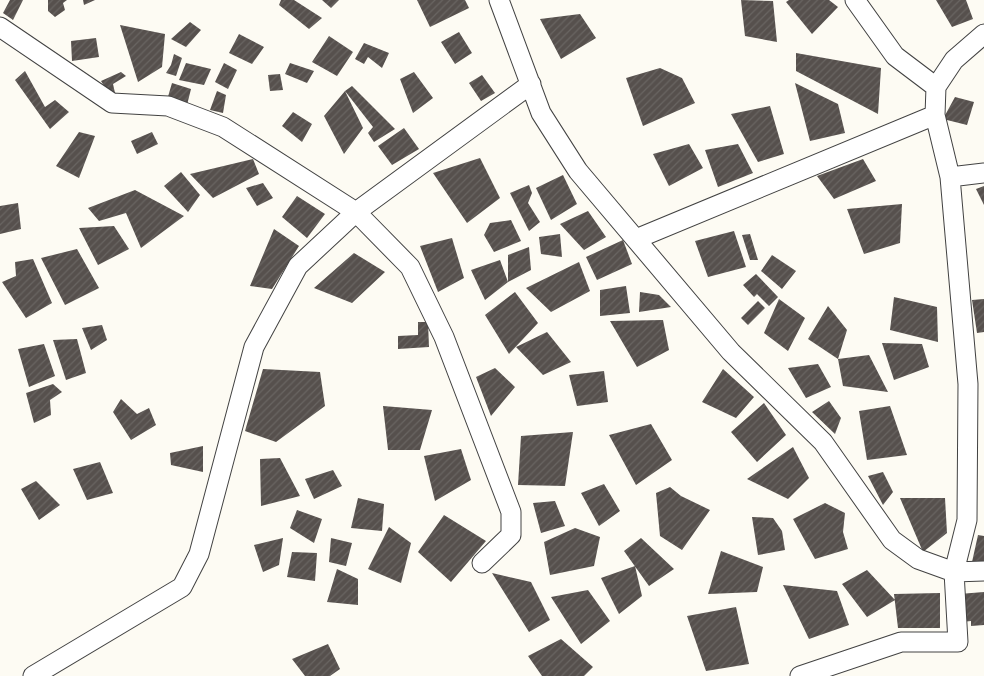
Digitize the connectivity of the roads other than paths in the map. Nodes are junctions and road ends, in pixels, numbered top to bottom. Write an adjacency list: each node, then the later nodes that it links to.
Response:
1 (499, 0): 5 (street)
2 (855, 0): 6 (street)
3 (0, 27): 10 (street)
4 (984, 34): 6 (street)
5 (531, 84): 10 (street); 11 (street)
6 (936, 87): 7 (street)
7 (935, 116): 9 (street); 11 (street)
8 (984, 173): 9 (street)
9 (950, 177): 12 (street)
10 (356, 212): 13 (street); 16 (street)
11 (636, 239): 15 (street)
12 (976, 381): 15 (street)
13 (482, 564)
14 (984, 571): 15 (street)
15 (954, 572): 17 (street)
16 (33, 676)
17 (800, 676)

